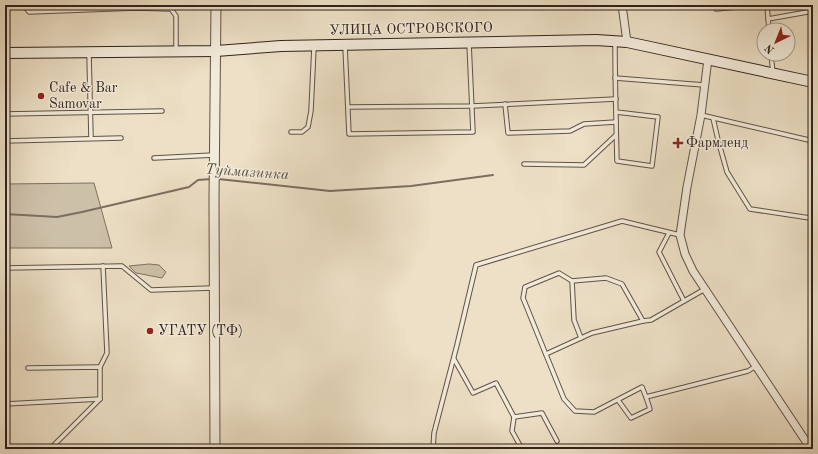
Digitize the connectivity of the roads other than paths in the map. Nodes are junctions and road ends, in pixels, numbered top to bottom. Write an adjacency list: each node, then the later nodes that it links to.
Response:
1 (24, 5): 16 (lane)
2 (216, 5): 15 (street)
3 (622, 5): 12 (street)
4 (715, 5): 5 (lane)
5 (758, 5)
6 (767, 5): 8 (lane)
7 (813, 11): 8 (lane)
8 (768, 19): 9 (lane)
9 (768, 22)
10 (615, 41): 11 (main road, УЛИЦА ОСТРОВСКОГО); 12 (main road, УЛИЦА ОСТРОВСКОГО); 22 (lane)
11 (469, 42): 14 (main road, УЛИЦА ОСТРОВСКОГО); 27 (lane)
12 (627, 42): 19 (main road, УЛИЦА ОСТРОВСКОГО)
13 (314, 45): 14 (main road, УЛИЦА ОСТРОВСКОГО); 15 (main road, УЛИЦА ОСТРОВСКОГО); 36 (lane)
14 (345, 45): 28 (lane)
15 (216, 51): 16 (main road, УЛИЦА ОСТРОВСКОГО); 42 (street)
16 (176, 52): 18 (main road, УЛИЦА ОСТРОВСКОГО)
17 (5, 53): 18 (main road, УЛИЦА ОСТРОВСКОГО)
18 (89, 53): 31 (lane)
19 (708, 59): 21 (main road, УЛИЦА ОСТРОВСКОГО); 24 (street)
20 (772, 62): 21 (lane)
21 (773, 73): 23 (main road, УЛИЦА ОСТРОВСКОГО)
22 (615, 78): 24 (lane); 25 (lane)
23 (813, 82)
24 (704, 85): 33 (street)
25 (616, 98): 26 (lane); 30 (lane)
26 (505, 104): 27 (lane); 35 (lane)
27 (472, 106): 28 (lane); 28 (lane)
28 (348, 107)
29 (162, 112): 31 (lane)
30 (616, 112): 35 (lane); 37 (lane)
31 (90, 113): 32 (lane); 38 (lane)
32 (5, 114)
33 (701, 116): 34 (lane); 47 (street)
34 (714, 118): 41 (lane); 45 (lane)
35 (616, 122): 37 (lane)
36 (291, 132)
37 (616, 135): 44 (lane)
38 (91, 138): 39 (lane); 40 (lane)
39 (121, 138)
40 (5, 140)
41 (813, 141)
42 (214, 155): 43 (lane); 51 (street)
43 (154, 158)
44 (524, 164)
45 (813, 216)
46 (669, 233): 47 (lane); 53 (lane); 57 (lane)
47 (680, 236): 52 (street)
48 (103, 266): 49 (lane); 51 (lane); 59 (lane)
49 (5, 268)
50 (572, 281): 54 (lane); 55 (lane); 56 (lane)
51 (214, 288): 68 (street)
52 (706, 289): 53 (lane); 58 (street)
53 (684, 301): 54 (lane)
54 (643, 321): 55 (lane)
55 (581, 338): 56 (lane)
56 (546, 354): 63 (lane)
57 (454, 359): 65 (lane); 69 (lane)
58 (756, 366): 61 (lane); 71 (street)
59 (100, 367): 60 (lane); 62 (lane)
60 (28, 368)
61 (646, 397): 63 (lane); 63 (lane)
62 (100, 399): 64 (lane); 67 (lane)
63 (618, 400)
64 (5, 404)
65 (514, 417): 66 (lane); 70 (lane)
66 (557, 441)
67 (50, 449)
68 (215, 449)
69 (433, 449)
70 (522, 449)
71 (811, 449)

